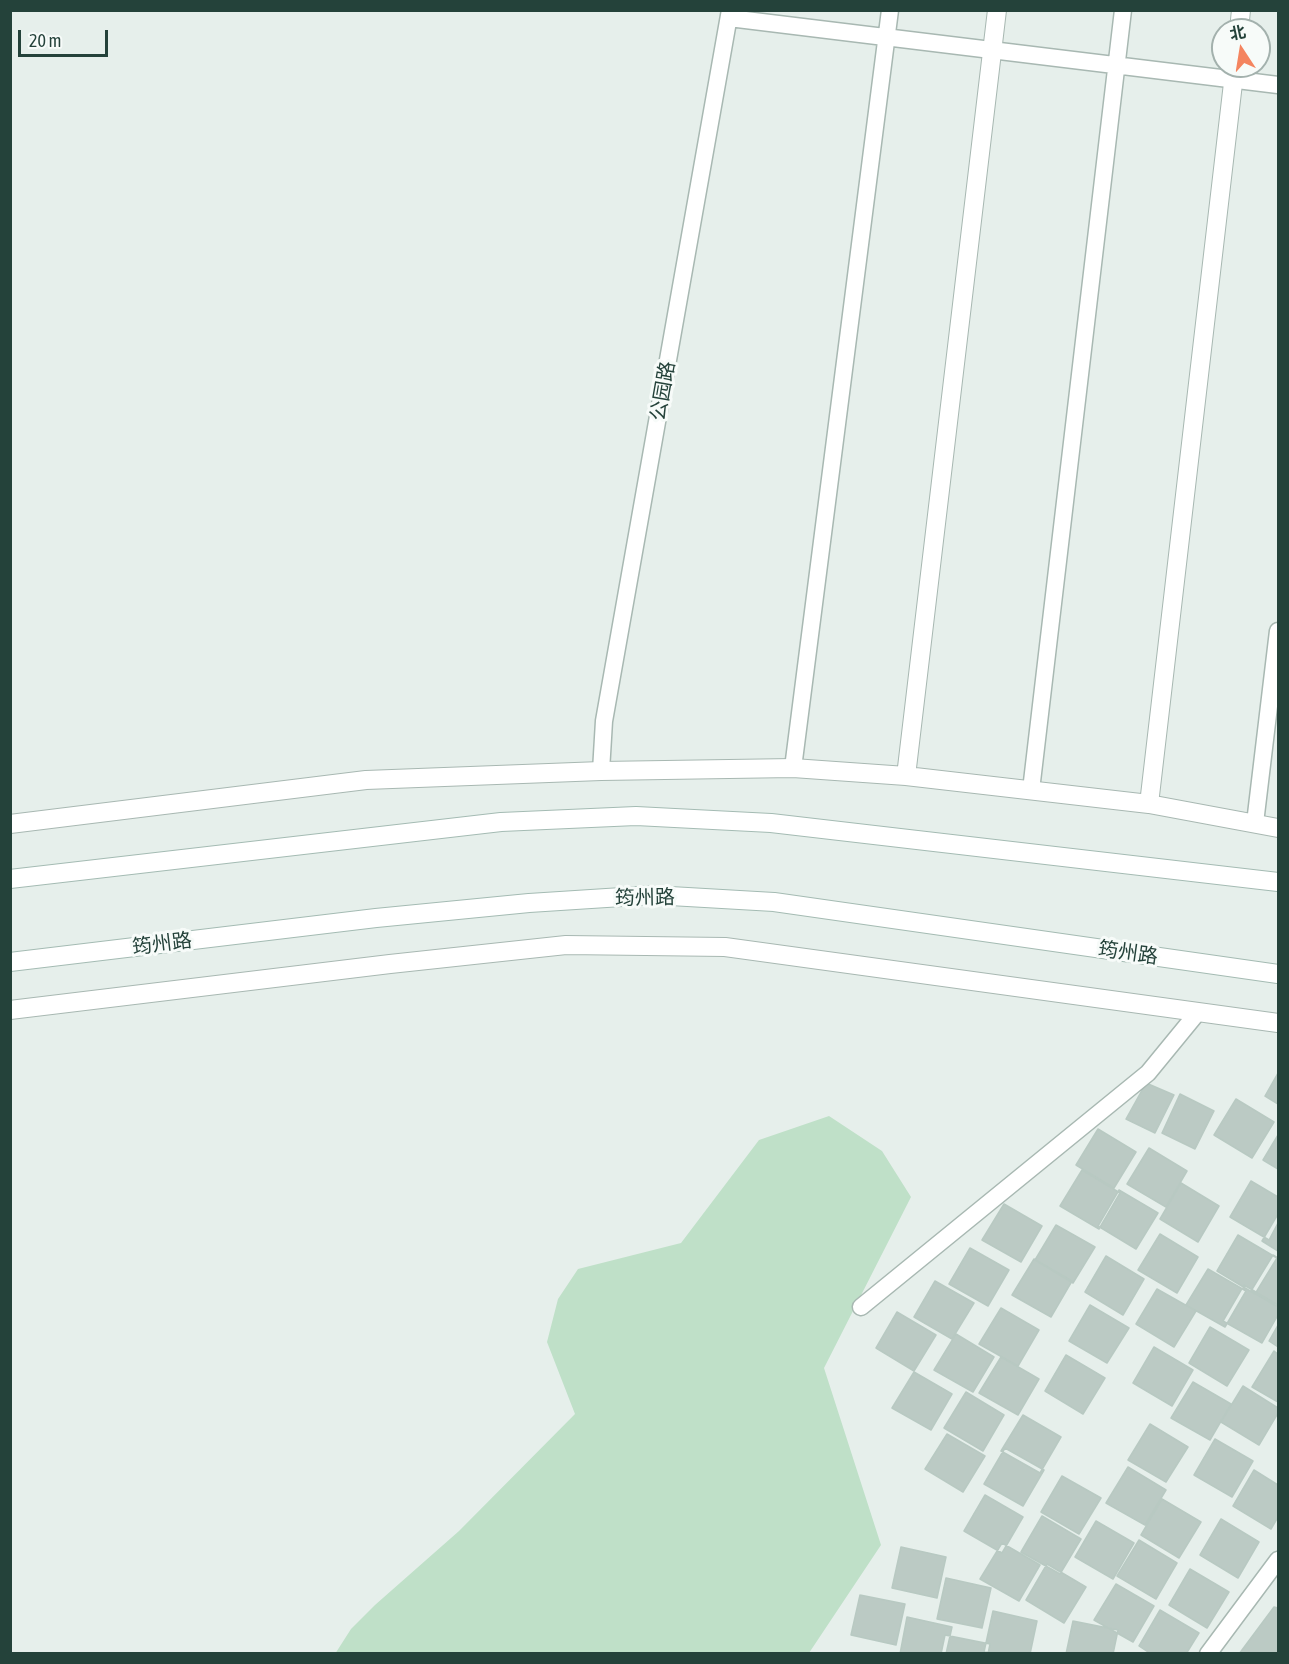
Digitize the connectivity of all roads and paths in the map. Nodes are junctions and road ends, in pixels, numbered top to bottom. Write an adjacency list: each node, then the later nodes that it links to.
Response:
1 (890, 10): 5 (lane)
2 (997, 10): 6 (street)
3 (1123, 10): 7 (lane)
4 (729, 14): 5 (lane); 14 (lane, 公园路)
5 (886, 37): 6 (lane); 13 (lane)
6 (992, 51): 7 (lane); 15 (street)
7 (1117, 66): 8 (lane); 16 (lane)
8 (1211, 72)
9 (1233, 78): 17 (street)
10 (1252, 78): 11 (lane)
11 (1278, 85)
12 (1278, 631): 18 (lane)
13 (793, 768): 14 (street); 15 (street)
14 (601, 771): 19 (street)
15 (906, 776): 16 (street)
16 (1031, 790): 17 (street)
17 (1149, 804): 18 (street)
18 (1255, 822): 20 (street)
19 (10, 824)
20 (1278, 828)
21 (10, 879): 22 (street)
22 (1278, 882)
23 (10, 962): 24 (street, 筠州路)
24 (1278, 974)
25 (10, 1010): 26 (street)
26 (1198, 1012): 27 (street); 28 (lane)
27 (1278, 1023)
28 (861, 1307)
29 (1278, 1560): 30 (lane)
30 (1208, 1653)

